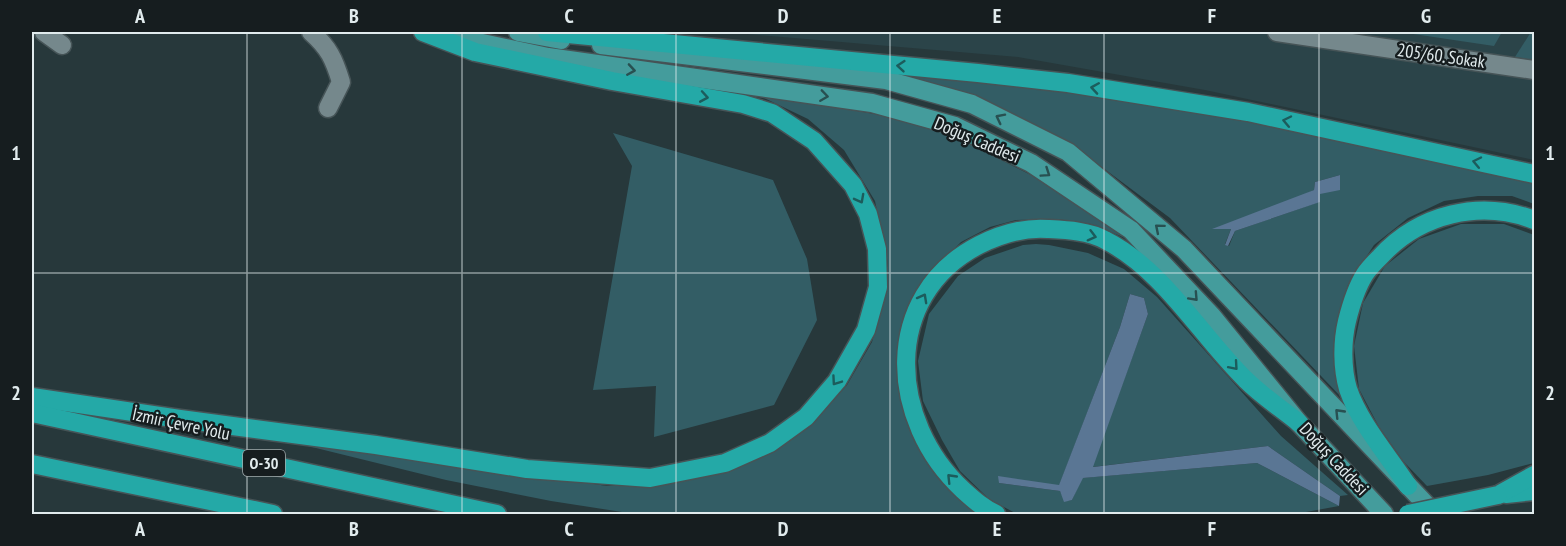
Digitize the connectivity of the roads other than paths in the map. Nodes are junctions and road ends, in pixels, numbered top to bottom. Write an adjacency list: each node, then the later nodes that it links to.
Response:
1 (44, 32): 8 (street)
2 (311, 32): 10 (street)
3 (423, 32): 13 (highway, one-way to 13)
4 (429, 32): 15 (main road, Doğuş Caddesi, one-way to 15)
5 (518, 32): 19 (main road, Doğuş Caddesi, one-way to 5)
6 (547, 32): 11 (highway, one-way to 6)
7 (1277, 32): 9 (street, 205/60. Sokak)
8 (62, 45)
9 (1534, 70)
10 (328, 108)
11 (1534, 174)
12 (1534, 220): 19 (highway)
13 (32, 397)
14 (32, 413): 24 (highway, İzmir Çevre Yolu / O-30)
15 (1299, 423): 25 (highway, one-way to 15); 26 (main road, Doğuş Caddesi)
16 (32, 464): 18 (highway)
17 (1534, 475): 21 (highway)
18 (120, 483): 22 (highway); 23 (highway)
19 (1408, 486): 28 (main road, Doğuş Caddesi)
20 (1534, 491): 21 (highway)
21 (1498, 495): 27 (highway, bridge)
22 (225, 514)
23 (273, 514)
24 (497, 514)
25 (996, 514)
26 (1384, 514)
27 (1408, 514)
28 (1435, 514)

